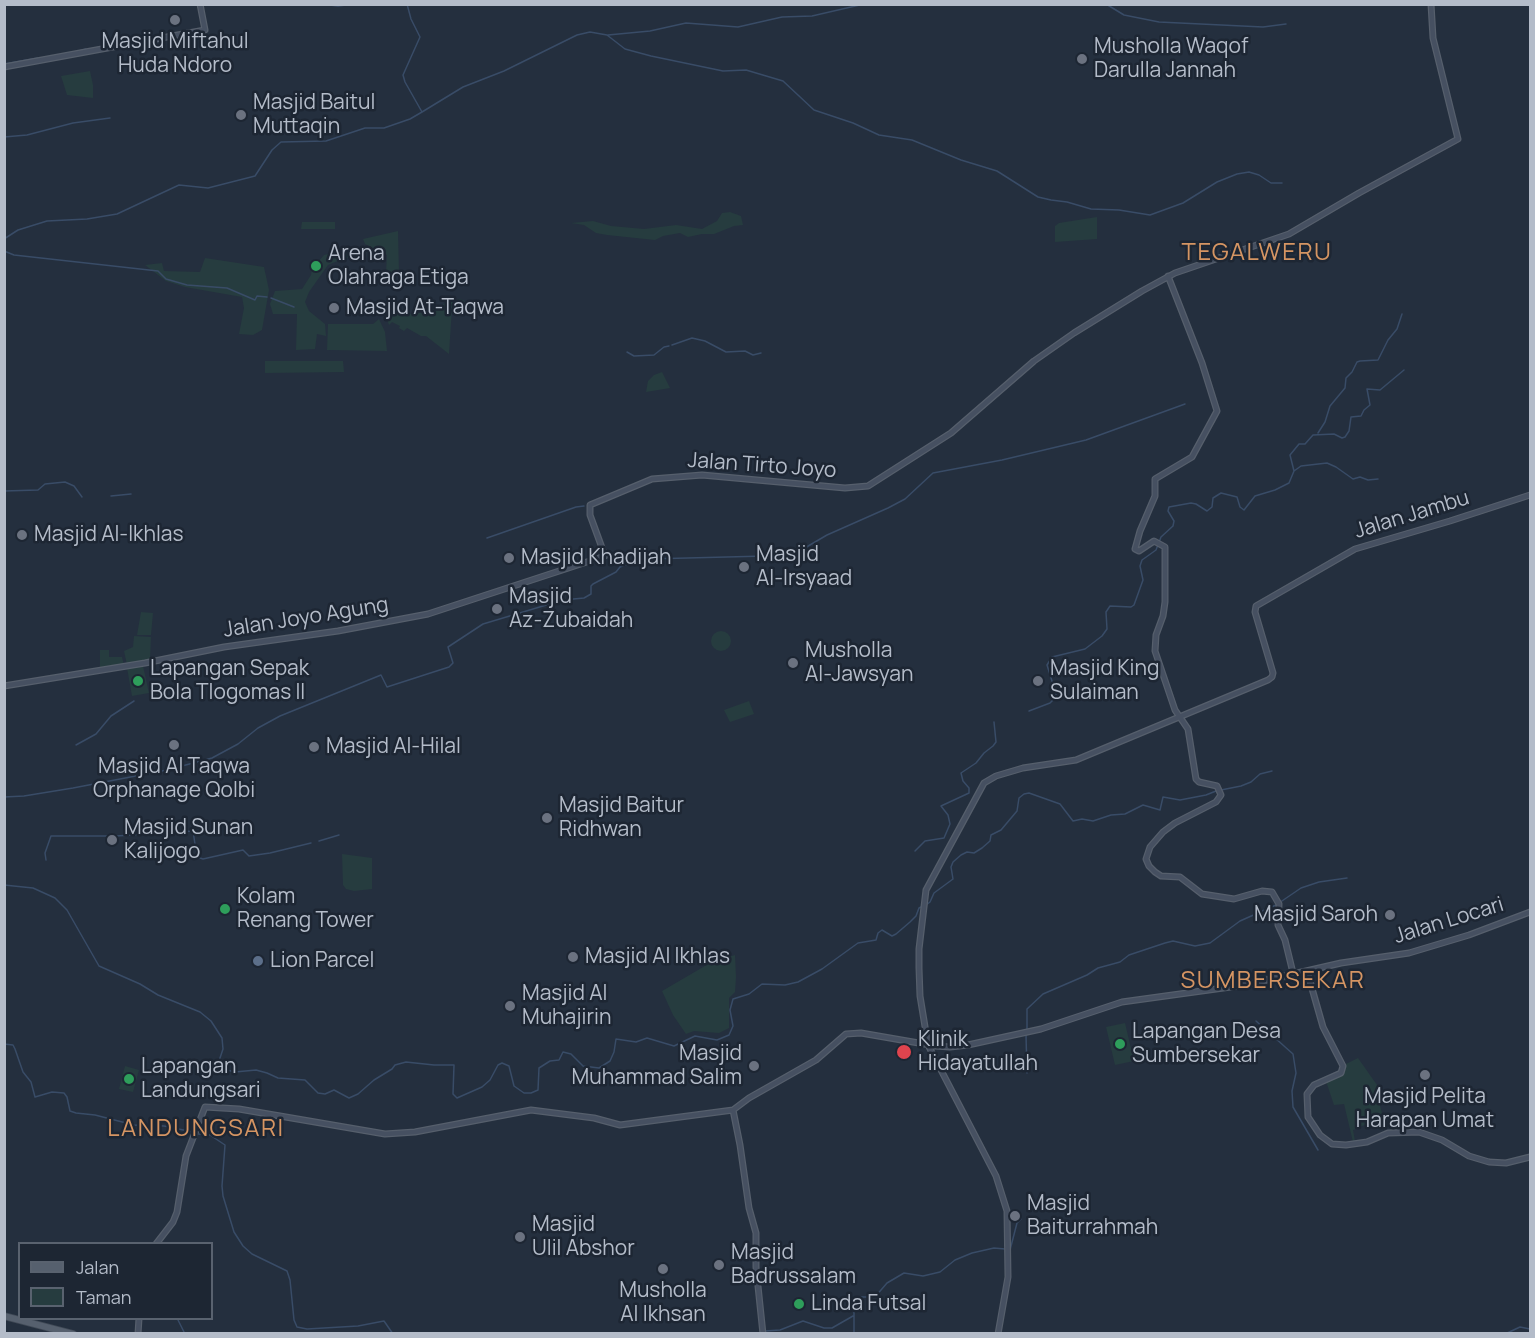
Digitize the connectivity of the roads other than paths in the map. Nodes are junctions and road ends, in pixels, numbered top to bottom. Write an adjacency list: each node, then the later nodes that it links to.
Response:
1 (200, 4): 3 (street)
2 (1431, 4): 4 (street)
3 (4, 67)
4 (1168, 276): 6 (street, Jalan Tirto Joyo); 8 (street)
5 (1530, 495): 8 (street, Jalan Jambu)
6 (605, 556): 7 (street, Jalan Joyo Agung)
7 (4, 686)
8 (1179, 717): 11 (street); 12 (street, Jalan Jambu)
9 (1530, 912): 10 (street, Jalan Locari)
10 (1306, 970): 11 (street, Jalan Locari); 14 (street)
11 (1293, 973): 12 (street, Jalan Locari)
12 (928, 1045): 13 (street, Jalan Locari); 19 (street, Jalan Jambu)
13 (733, 1110): 15 (street); 17 (street)
14 (1527, 1158)
15 (158, 1242)
16 (19, 1320): 18 (main road)
17 (763, 1331)
18 (73, 1334)
19 (998, 1334)

